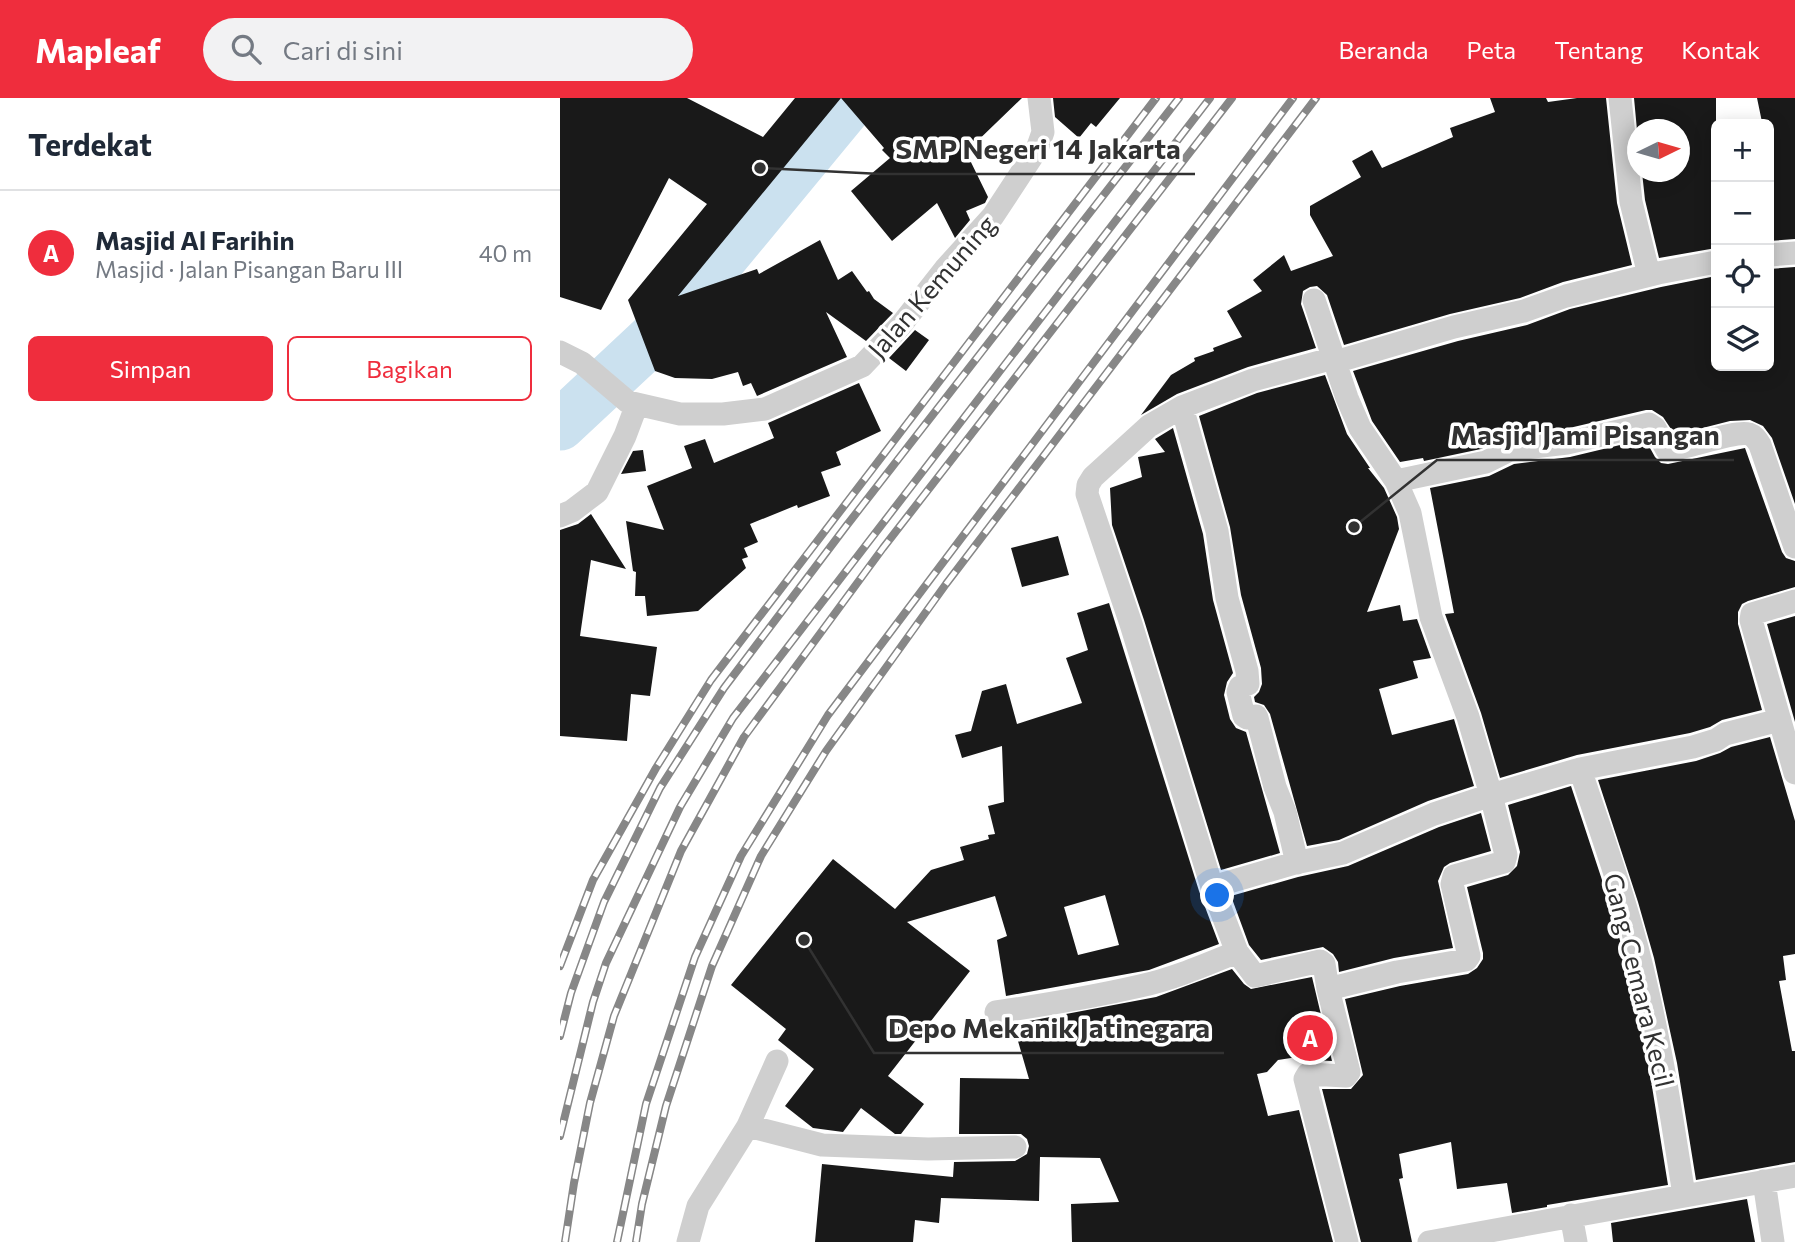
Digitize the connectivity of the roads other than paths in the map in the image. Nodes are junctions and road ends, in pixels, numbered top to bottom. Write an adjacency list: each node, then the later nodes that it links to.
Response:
1 (1039, 98): 10 (street, Jalan Kemuning)
2 (1620, 98): 6 (street)
3 (1795, 253): 4 (street)
4 (1774, 255)
5 (1711, 263): 6 (street)
6 (1650, 275): 9 (street)
7 (1314, 300): 9 (street)
8 (560, 352): 10 (street, Jalan Kemuning)
9 (1335, 360): 11 (street); 12 (street)
10 (633, 403): 13 (street)
11 (1182, 407): 21 (street); 22 (street)
12 (1396, 481): 14 (street); 20 (street)
13 (560, 516)
14 (1795, 547)
15 (1795, 600): 16 (street)
16 (1780, 720): 17 (street); 18 (street)
17 (1791, 748): 19 (street)
18 (1580, 769): 20 (street); 31 (street, Gang Cemara Kecil)
19 (1795, 773)
20 (1491, 795): 21 (street); 24 (street)
21 (1297, 863): 22 (street)
22 (1212, 887): 23 (street)
23 (1237, 952): 24 (street); 25 (street)
24 (1328, 989): 34 (street)
25 (996, 1012)
26 (777, 1061): 27 (street)
27 (748, 1126): 28 (street); 33 (street)
28 (1015, 1147)
29 (1795, 1176): 30 (street)
30 (1764, 1181): 31 (street); 37 (street)
31 (1684, 1195): 32 (street)
32 (1571, 1215): 35 (street); 36 (street)
33 (688, 1242)
34 (1347, 1242)
35 (1429, 1242)
36 (1576, 1242)
37 (1773, 1242)

